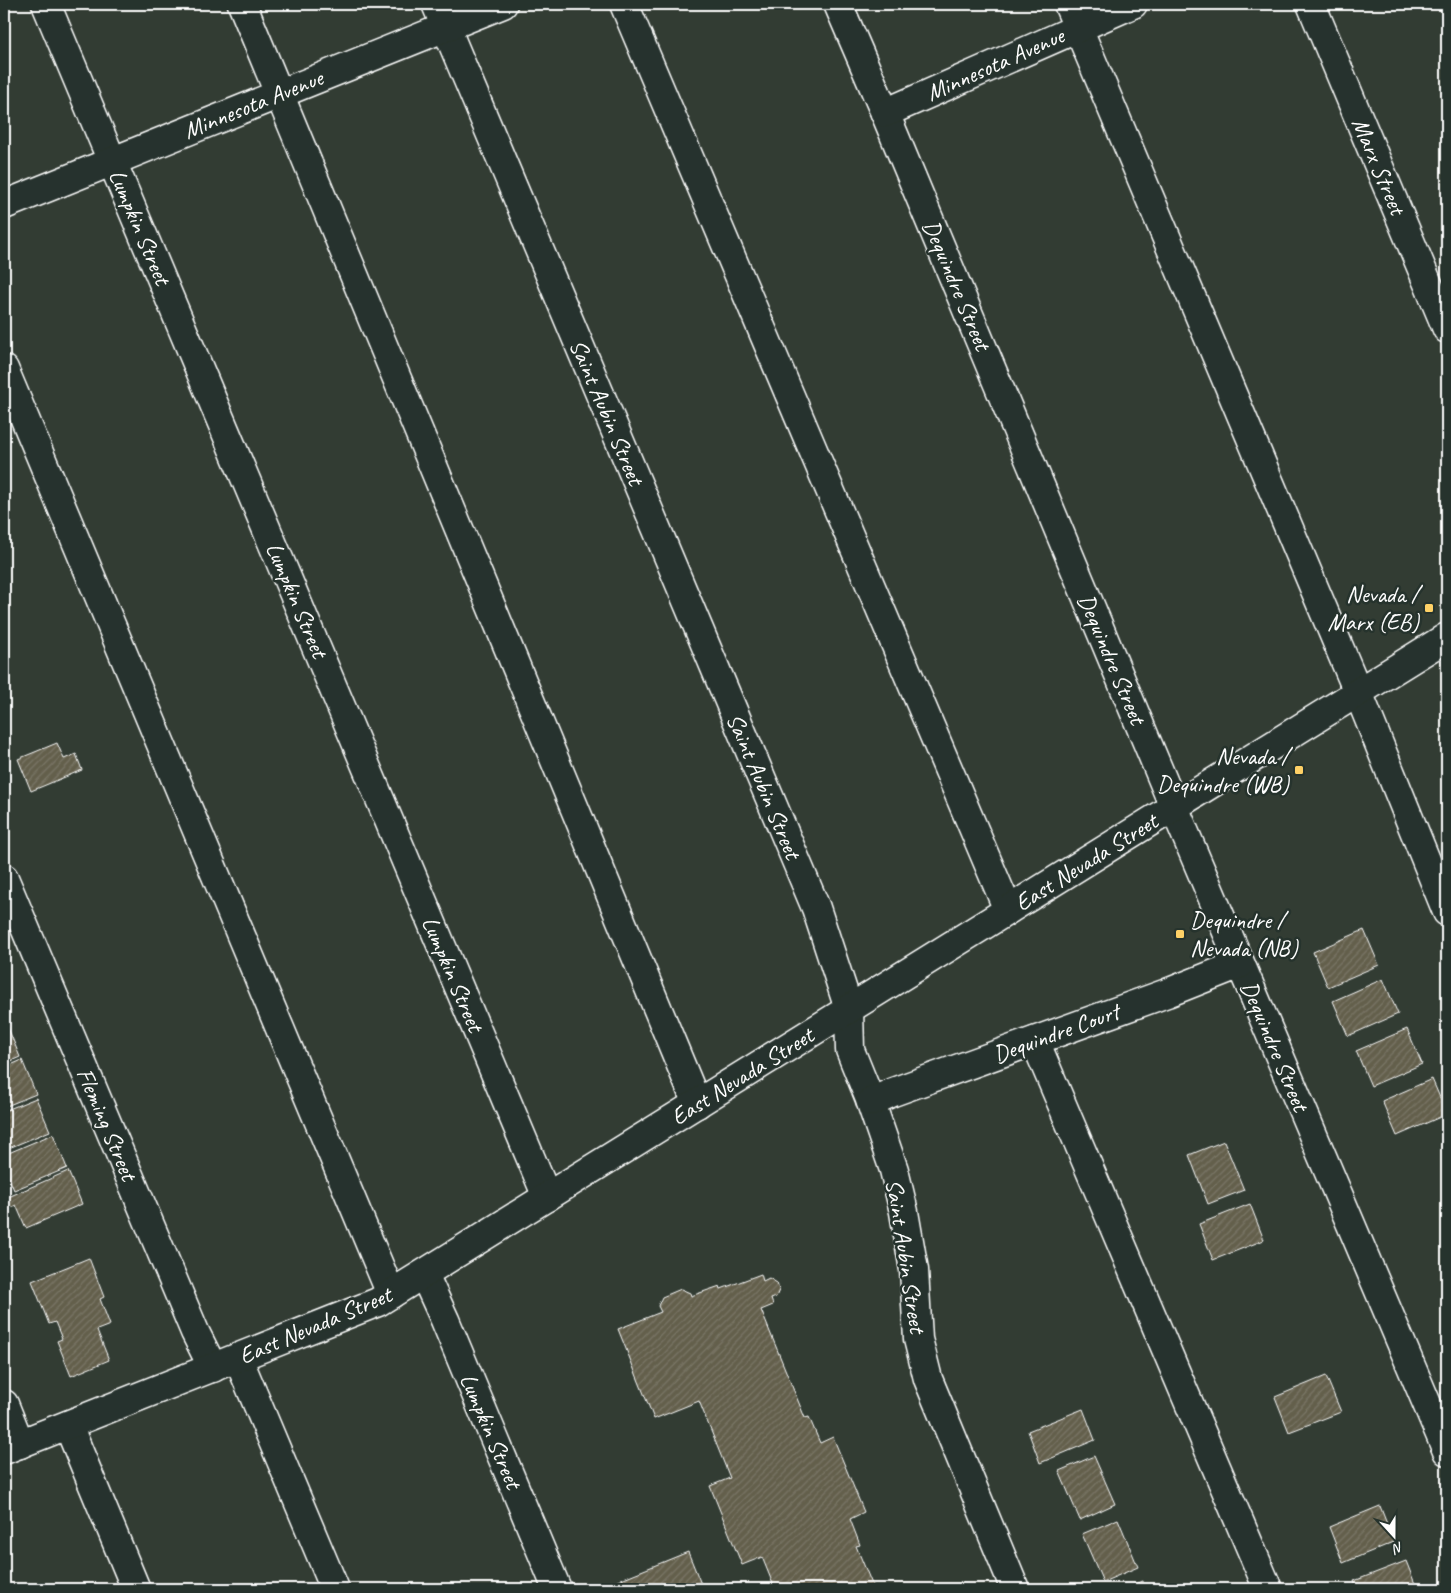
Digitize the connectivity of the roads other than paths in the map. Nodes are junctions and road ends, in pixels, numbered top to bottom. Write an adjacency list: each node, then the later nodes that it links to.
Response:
1 (46, 4): 12 (street, Lumpkin Street)
2 (242, 4): 10 (street)
3 (503, 4): 8 (street, Minnesota Avenue)
4 (624, 4): 21 (street)
5 (838, 4): 11 (street, Dequindre Street)
6 (1133, 4): 9 (street, Minnesota Avenue)
7 (1311, 4): 14 (street, Marx Street)
8 (440, 15): 10 (street, Minnesota Avenue); 24 (street, Saint Aubin Street)
9 (1073, 16): 11 (street, Minnesota Avenue); 17 (street)
10 (280, 94): 12 (street, Minnesota Avenue); 27 (street)
11 (885, 113): 18 (street, Dequindre Street)
12 (112, 161): 13 (street, Minnesota Avenue); 28 (street, Lumpkin Street)
13 (4, 205)
14 (1447, 329)
15 (4, 369): 30 (street)
16 (1447, 637): 17 (street, East Nevada Street)
17 (1358, 692): 18 (street, East Nevada Street); 19 (street)
18 (1174, 807): 21 (street, East Nevada Street); 23 (street, Dequindre Street)
19 (1438, 867): 22 (street)
20 (4, 878): 32 (street, Fleming Street)
21 (1008, 910): 24 (street, East Nevada Street)
22 (1447, 912)
23 (1240, 964): 25 (street, Dequindre Court); 36 (street, Dequindre Street)
24 (849, 1008): 26 (street, Saint Aubin Street); 27 (street, East Nevada Street)
25 (1035, 1041): 26 (street, Dequindre Court); 41 (street)
26 (871, 1102): 40 (street, Saint Aubin Street)
27 (697, 1104): 28 (street, East Nevada Street)
28 (547, 1197): 29 (street, East Nevada Street)
29 (424, 1274): 30 (street, East Nevada Street); 39 (street, Lumpkin Street)
30 (391, 1294): 31 (street, East Nevada Street)
31 (238, 1358): 32 (street, East Nevada Street); 38 (street)
32 (213, 1368): 34 (street, East Nevada Street)
33 (4, 1404): 35 (street)
34 (68, 1425): 35 (street, East Nevada Street); 37 (street)
35 (12, 1447)
36 (1447, 1451)
37 (136, 1589)
38 (335, 1589)
39 (557, 1589)
40 (1015, 1589)
41 (1268, 1589)

